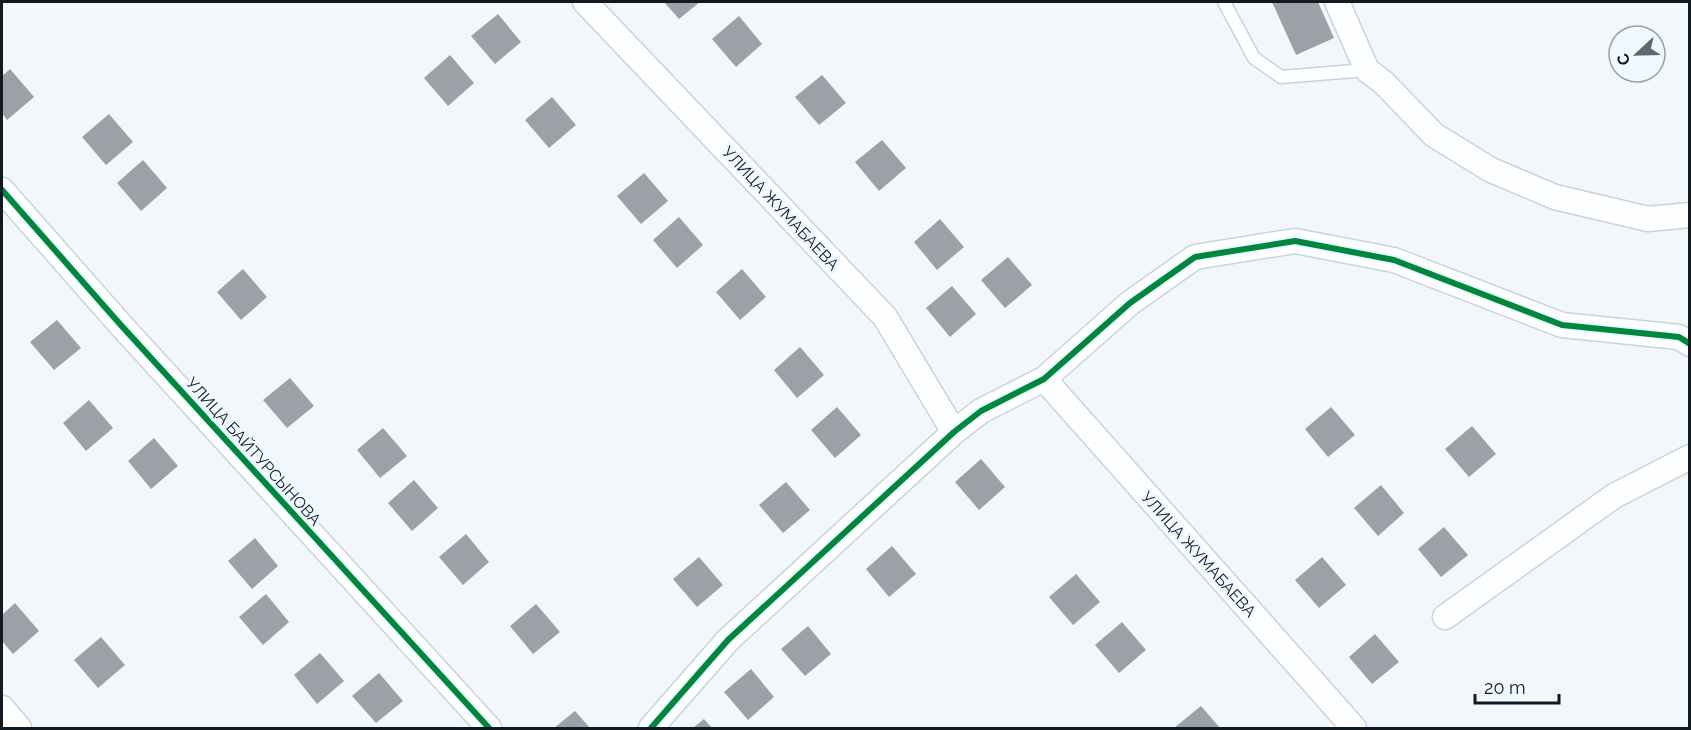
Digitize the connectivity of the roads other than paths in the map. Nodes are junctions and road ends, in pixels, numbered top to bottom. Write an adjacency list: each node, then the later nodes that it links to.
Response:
1 (585, 2): 9 (street, УЛИЦА ЖУМАБАЕВА)
2 (1224, 2): 4 (lane)
3 (1337, 2): 4 (street)
4 (1367, 70): 6 (street)
5 (2, 190): 14 (street, УЛИЦА БАЙТУРСЫНОВА)
6 (1689, 215)
7 (1689, 344): 8 (street)
8 (1044, 379): 9 (street); 16 (street, УЛИЦА ЖУМАБАЕВА)
9 (954, 432): 15 (street)
10 (1689, 457): 11 (street)
11 (1445, 617)
12 (2, 708): 13 (street)
13 (20, 729)
14 (489, 729)
15 (651, 729)
16 (1354, 729)

